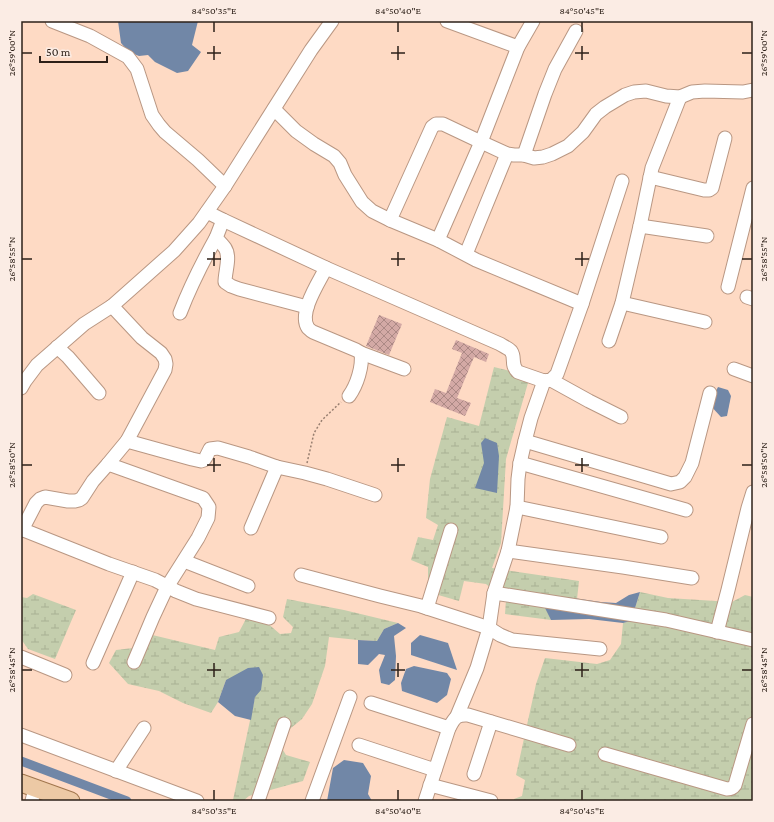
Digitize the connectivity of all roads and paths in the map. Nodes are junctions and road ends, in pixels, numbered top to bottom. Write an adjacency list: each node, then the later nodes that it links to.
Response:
1 (52, 21): 16 (street)
2 (332, 21): 9 (street)
3 (447, 21): 6 (street)
4 (533, 21): 6 (street)
5 (576, 31): 13 (street)
6 (518, 47): 11 (street)
7 (753, 90): 8 (street)
8 (680, 97): 13 (street); 14 (street)
9 (274, 109): 16 (street); 20 (street)
10 (725, 138): 14 (street)
11 (481, 142): 12 (street); 20 (street); 24 (street)
12 (508, 154): 13 (street); 25 (street)
13 (524, 155)
14 (650, 177): 21 (street)
15 (622, 181): 29 (street)
16 (226, 186): 18 (street)
17 (753, 188): 27 (street)
18 (207, 212): 19 (street); 30 (street)
19 (223, 220): 23 (street); 26 (street)
20 (390, 220): 24 (street)
21 (640, 226): 22 (street); 28 (street)
22 (707, 236)
23 (216, 238): 31 (street); 32 (street)
24 (438, 240): 25 (street)
25 (466, 254): 29 (street)
26 (326, 268): 31 (street); 40 (street)
27 (728, 287)
28 (622, 303): 33 (street); 34 (street)
29 (582, 304): 40 (street)
30 (112, 306): 35 (street); 46 (street)
31 (307, 307): 36 (street)
32 (180, 313)
33 (705, 322)
34 (609, 342)
35 (57, 347): 41 (street); 42 (street)
36 (361, 354): 38 (street); 44 (street)
37 (734, 369): 39 (street)
38 (404, 370)
39 (753, 376)
40 (548, 380): 45 (street); 47 (street)
41 (21, 388)
42 (99, 393)
43 (710, 393): 47 (street)
44 (349, 396): 51 (path)
45 (622, 417)
46 (127, 441): 49 (street); 50 (street)
47 (525, 441): 48 (street)
48 (520, 463): 54 (street); 55 (street)
49 (108, 464): 57 (street); 61 (street)
50 (277, 467): 51 (street); 56 (street)
51 (305, 473): 53 (street)
52 (753, 492): 71 (street)
53 (375, 495)
54 (517, 507): 59 (street); 60 (street)
55 (686, 510)
56 (251, 528)
57 (22, 529): 62 (street)
58 (451, 530): 68 (street)
59 (661, 537)
60 (508, 551): 64 (street); 67 (street)
61 (184, 561): 65 (street); 66 (street)
62 (133, 572): 66 (street); 76 (street)
63 (302, 575): 68 (street)
64 (692, 578)
65 (248, 586)
66 (167, 587): 69 (street); 75 (street)
67 (494, 593): 70 (street); 71 (street)
68 (427, 608): 70 (street)
69 (269, 618)
70 (488, 628): 73 (street); 80 (street)
71 (717, 632): 72 (street)
72 (753, 640)
73 (600, 649)
74 (21, 657): 77 (street)
75 (134, 662)
76 (93, 663)
77 (65, 676)
78 (350, 697): 98 (street)
79 (372, 703): 85 (street)
80 (457, 716): 81 (street); 85 (street)
81 (490, 722): 88 (street); 92 (street)
82 (284, 724): 97 (street)
83 (753, 724): 89 (street)
84 (144, 728): 91 (street)
85 (449, 728): 90 (street)
86 (21, 735): 91 (street)
87 (359, 745): 90 (street)
88 (569, 745)
89 (605, 754)
90 (436, 770): 93 (street)
91 (116, 771): 96 (street)
92 (474, 774)
93 (430, 785): 99 (street); 100 (street)
94 (29, 791): 95 (main road)
95 (71, 801)
96 (197, 801)
97 (258, 801)
98 (312, 801)
99 (425, 801)
100 (491, 801)

